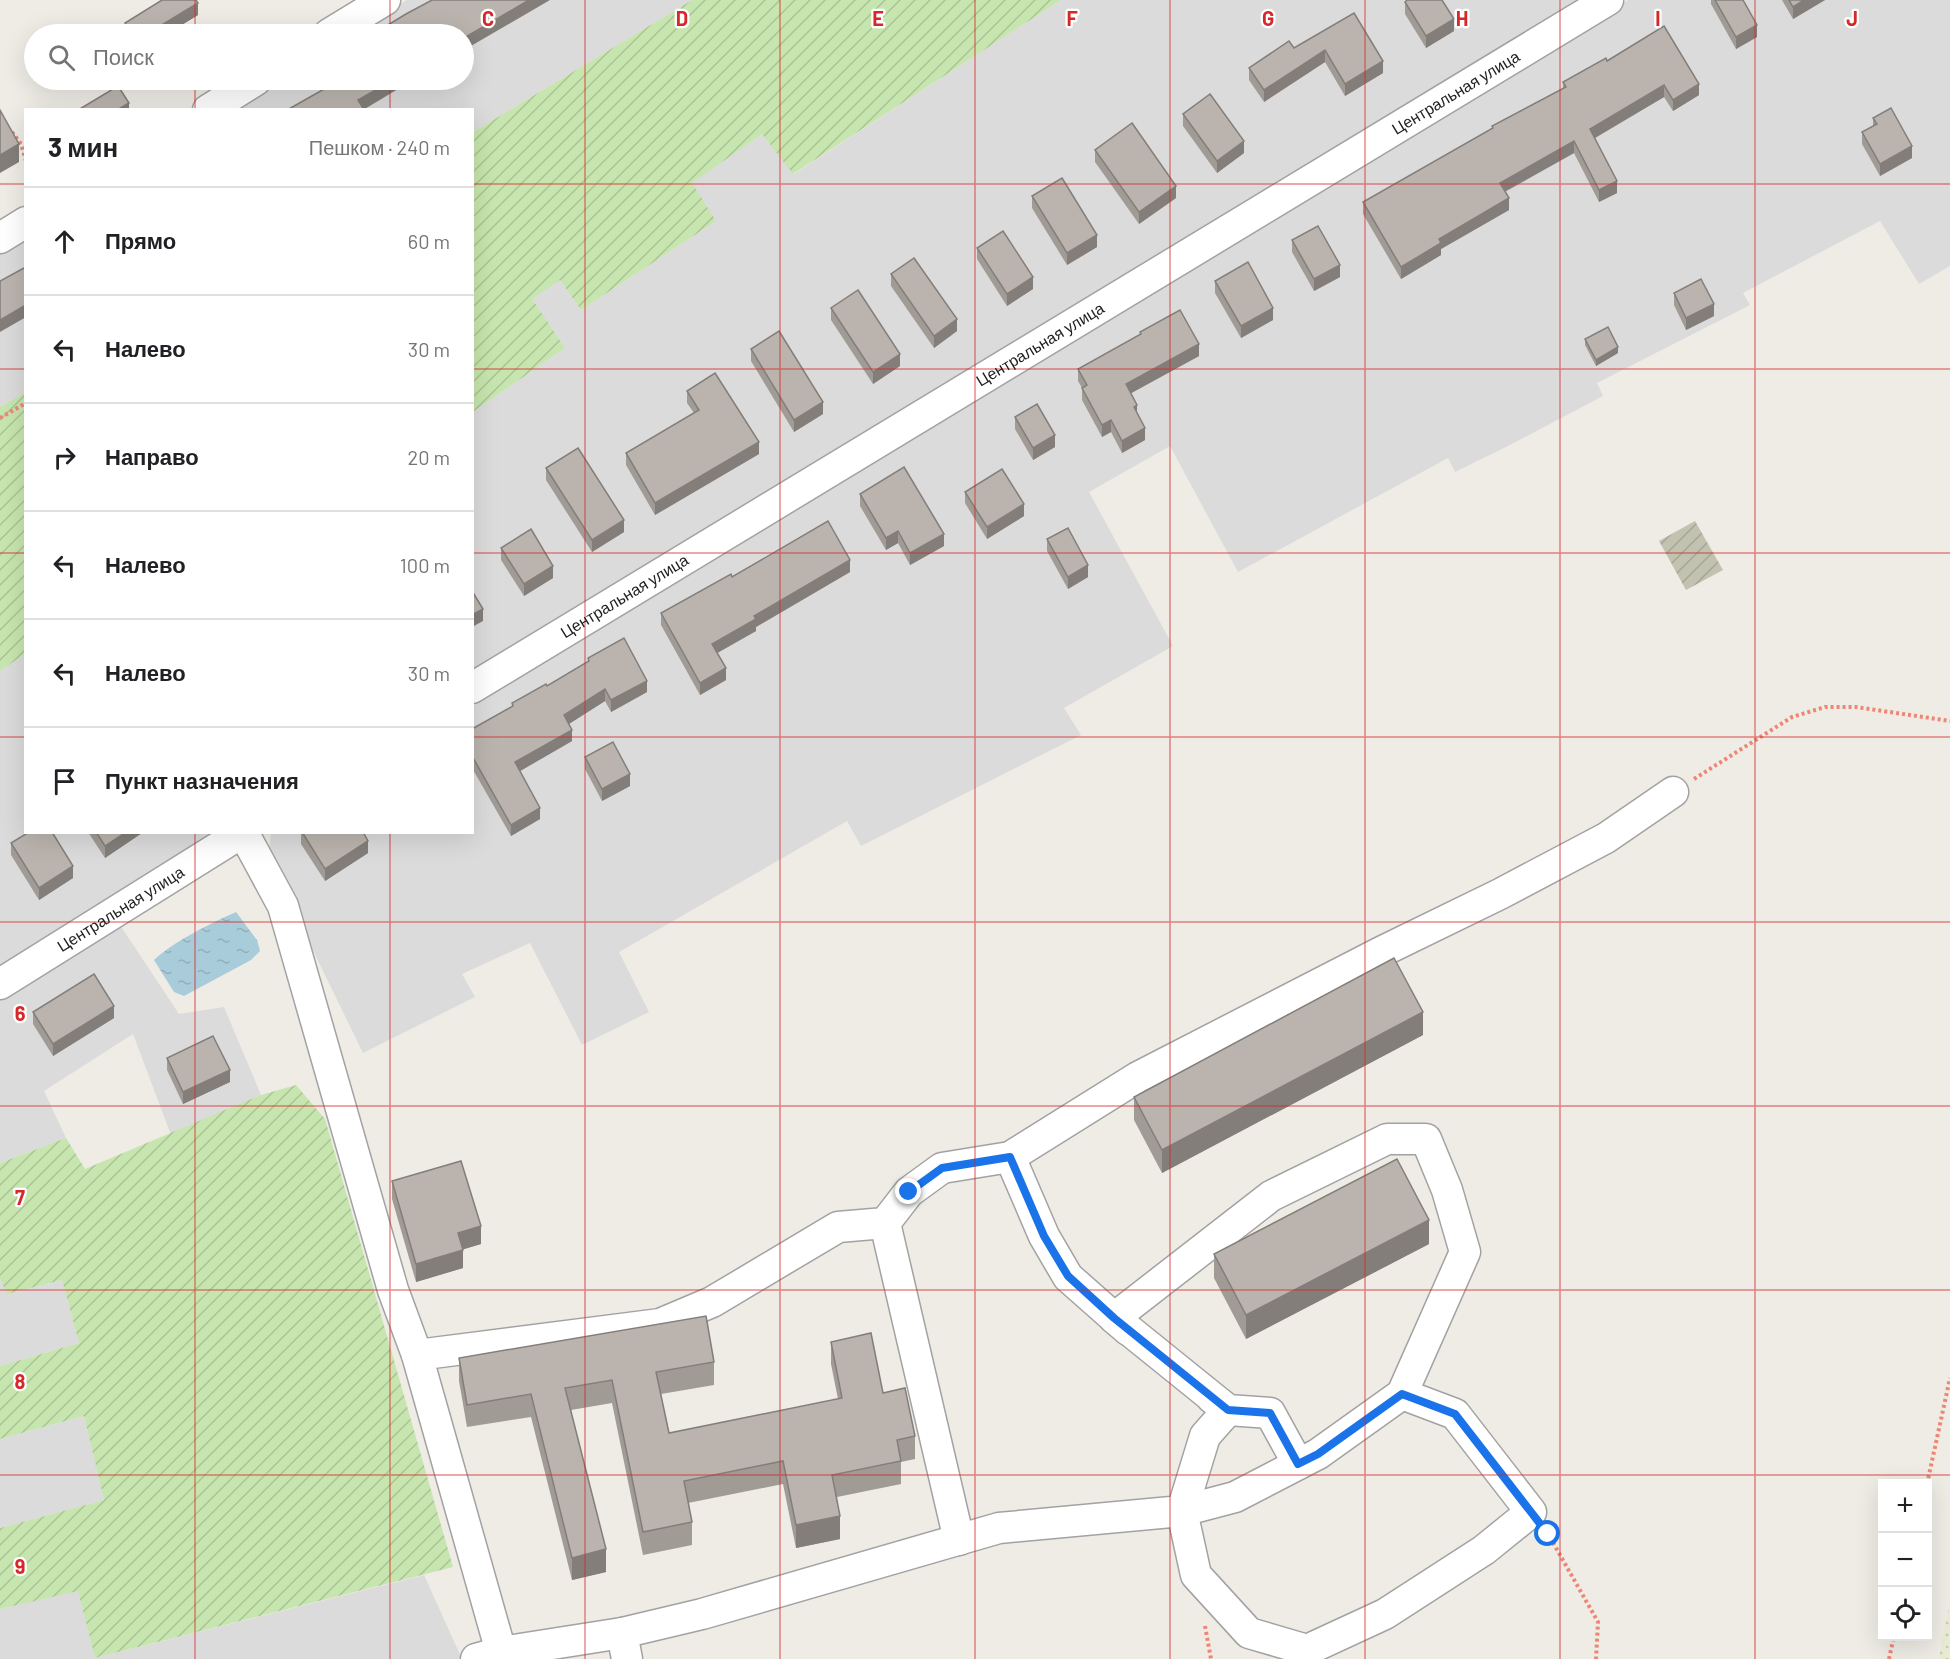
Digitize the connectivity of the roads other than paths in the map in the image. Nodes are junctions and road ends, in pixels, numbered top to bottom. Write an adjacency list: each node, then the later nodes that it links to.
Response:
1 (385, 0): 3 (street)
2 (1608, 0): 8 (street, Центральная улица)
3 (345, 24)
4 (240, 90): 5 (street)
5 (211, 108)
6 (24, 223): 7 (street)
7 (0, 238)
8 (474, 687)
9 (1673, 792): 13 (street)
10 (240, 834): 12 (street, Центральная улица)
11 (244, 834): 16 (street)
12 (0, 984)
13 (1010, 1157): 14 (street); 15 (street)
14 (885, 1222): 16 (street); 21 (street)
15 (1114, 1318): 17 (street); 18 (street)
16 (417, 1355): 23 (street)
17 (1402, 1394): 19 (street); 20 (street)
18 (1228, 1410): 19 (street); 20 (street)
19 (1298, 1464): 20 (street)
20 (1182, 1510): 21 (street)
21 (959, 1540): 22 (street)
22 (624, 1646): 23 (street)
23 (493, 1657)

